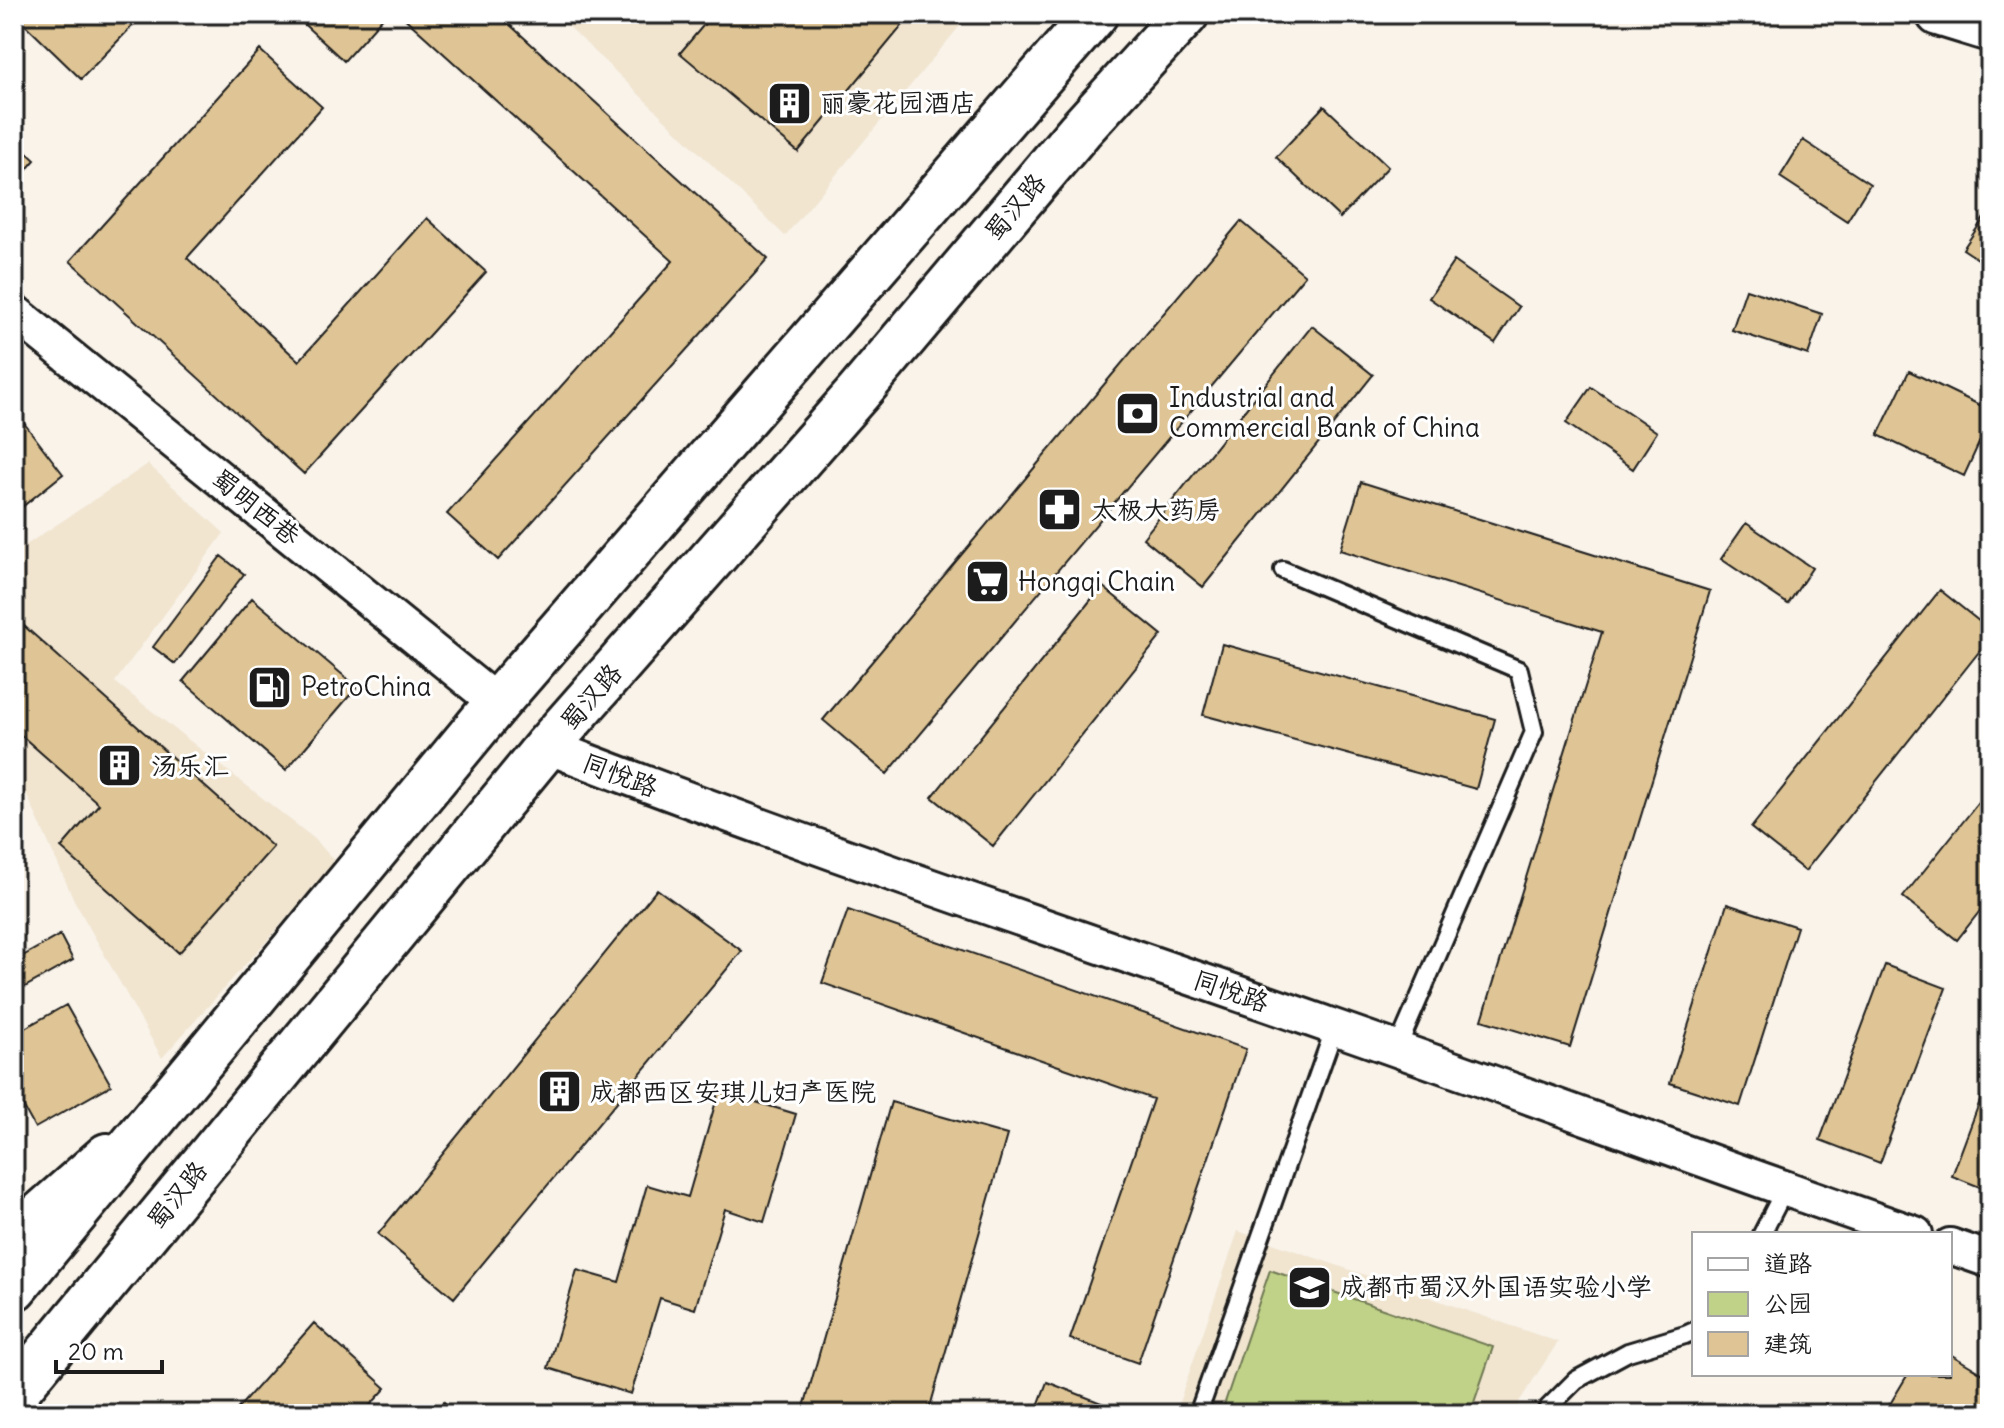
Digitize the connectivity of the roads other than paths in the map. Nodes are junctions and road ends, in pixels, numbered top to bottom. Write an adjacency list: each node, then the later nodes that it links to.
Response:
1 (1095, 14): 7 (main road)
2 (1186, 14): 8 (main road, 蜀汉路)
3 (1938, 14): 4 (street)
4 (1990, 30)
5 (14, 312): 7 (street, 蜀明西巷)
6 (1283, 570): 10 (lane)
7 (497, 703): 11 (main road)
8 (547, 746): 9 (street, 同悦路); 20 (main road, 蜀汉路)
9 (1335, 1027): 10 (street, 同悦路); 21 (lane)
10 (1397, 1049): 12 (street, 同悦路)
11 (169, 1102): 15 (main road); 18 (main road)
12 (1785, 1189): 13 (lane); 14 (street, 同悦路)
13 (1763, 1232)
14 (1909, 1232)
15 (14, 1238)
16 (1952, 1247): 17 (street)
17 (1990, 1260)
18 (14, 1288)
19 (1692, 1332): 22 (lane)
20 (14, 1394)
21 (1198, 1414)
22 (1545, 1414)

